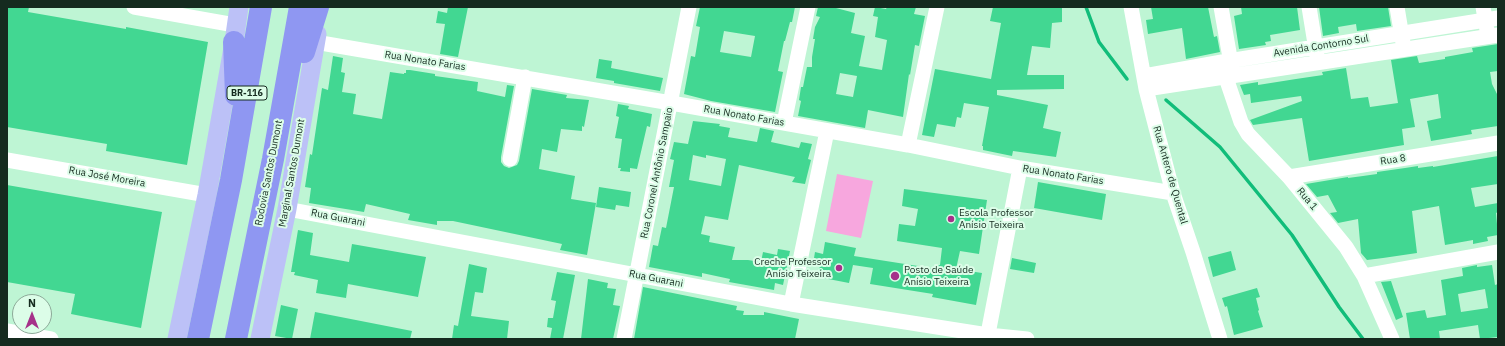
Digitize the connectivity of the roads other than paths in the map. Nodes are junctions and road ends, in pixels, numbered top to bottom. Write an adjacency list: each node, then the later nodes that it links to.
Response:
1 (134, 7): 14 (street)
2 (261, 7): 35 (highway, BR-116)
3 (300, 7): 30 (highway, Rodovia Santos Dumont)
4 (318, 7): 30 (highway)
5 (322, 7): 17 (main road, Marginal Santos Dumont)
6 (690, 7): 25 (street, Rua Coronel Antônio Sampaio)
7 (808, 7): 26 (street)
8 (937, 7): 29 (street)
9 (1131, 7): 24 (street, Rua Antero de Quental)
10 (1221, 7): 20 (street, Rua 1)
11 (1309, 7): 18 (street)
12 (1397, 7): 15 (street)
13 (1489, 15): 15 (street, Avenida Contorno Sul); 16 (street)
14 (236, 25): 35 (highway); 37 (main road, BR-116)
15 (1402, 34): 18 (street, Avenida Contorno Sul); 19 (street)
16 (1493, 36): 19 (street, Avenida Contorno Sul)
17 (315, 42): 22 (street, Rua Nonato Farias); 38 (main road, Marginal Santos Dumont)
18 (1315, 47): 20 (street, Avenida Contorno Sul); 21 (street)
19 (1405, 50): 21 (street, Avenida Contorno Sul)
20 (1226, 61): 23 (street, Rua 1); 24 (street, Avenida Contorno Sul)
21 (1318, 63): 23 (street, Avenida Contorno Sul)
22 (525, 77): 25 (street, Rua Nonato Farias); 31 (street)
23 (1229, 77): 24 (street, Avenida Contorno Sul); 34 (street, Rua 1)
24 (1145, 82): 36 (street, Rua Antero de Quental)
25 (671, 103): 26 (street, Rua Nonato Farias); 40 (street, Rua Coronel Antônio Sampaio)
26 (784, 123): 27 (street, Rua Nonato Farias)
27 (827, 131): 29 (street, Rua Nonato Farias); 43 (street)
28 (1498, 143): 34 (street, Rua 8)
29 (908, 145): 33 (street, Rua Nonato Farias)
30 (273, 159): 42 (highway, Rodovia Santos Dumont)
31 (510, 159)
32 (7, 160): 37 (street, Rua José Moreira)
33 (1020, 168): 36 (street, Rua Nonato Farias); 45 (street)
34 (1289, 177): 41 (street, Rua 1)
35 (231, 180): 48 (highway, BR-116)
36 (1173, 193): 54 (street, Rua Antero de Quental)
37 (207, 195): 47 (main road, BR-116)
38 (287, 208): 40 (street, Rua Guarani); 51 (main road, Marginal Santos Dumont)
39 (1498, 252): 41 (street)
40 (637, 276): 43 (street, Rua Guarani); 52 (street, Rua Coronel Antônio Sampaio)
41 (1364, 276): 55 (street, Rua 1)
42 (245, 298): 49 (highway, Rodovia Santos Dumont); 50 (highway)
43 (791, 304): 45 (street, Rua Guarani)
44 (7, 331): 46 (street)
45 (987, 337): 53 (street, Rua Guarani)
46 (50, 339)
47 (177, 339)
48 (198, 339)
49 (236, 339)
50 (247, 339)
51 (260, 339)
52 (624, 339)
53 (1027, 339)
54 (1220, 339)
55 (1392, 339)

